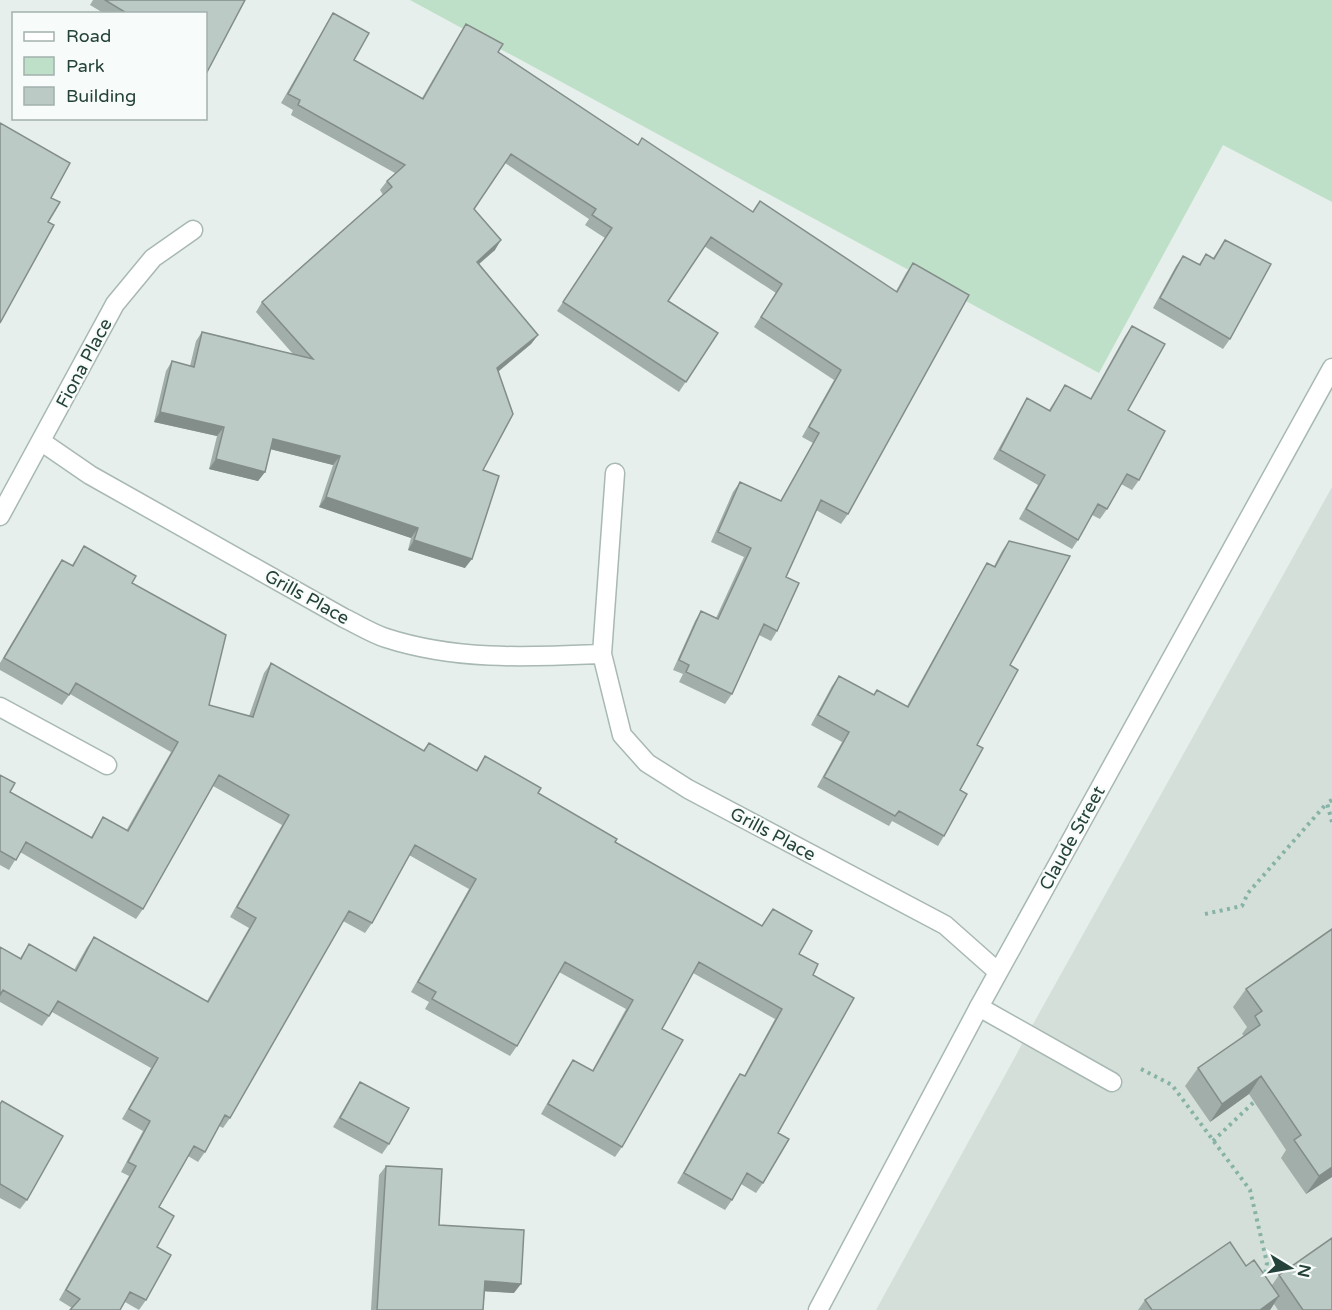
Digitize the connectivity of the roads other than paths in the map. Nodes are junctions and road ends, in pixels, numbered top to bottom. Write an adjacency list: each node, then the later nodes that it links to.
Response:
1 (192, 230): 3 (street, Fiona Place)
2 (1332, 368): 9 (street, Claude Street)
3 (42, 442): 5 (street, Fiona Place); 6 (street, Grills Place)
4 (615, 473): 6 (street, Grills Place)
5 (0, 516)
6 (602, 654): 9 (street, Grills Place)
7 (0, 706): 8 (street)
8 (108, 765)
9 (998, 972): 10 (street, Claude Street)
10 (979, 1008): 11 (street); 12 (street, Claude Street)
11 (1112, 1082)
12 (818, 1310)

